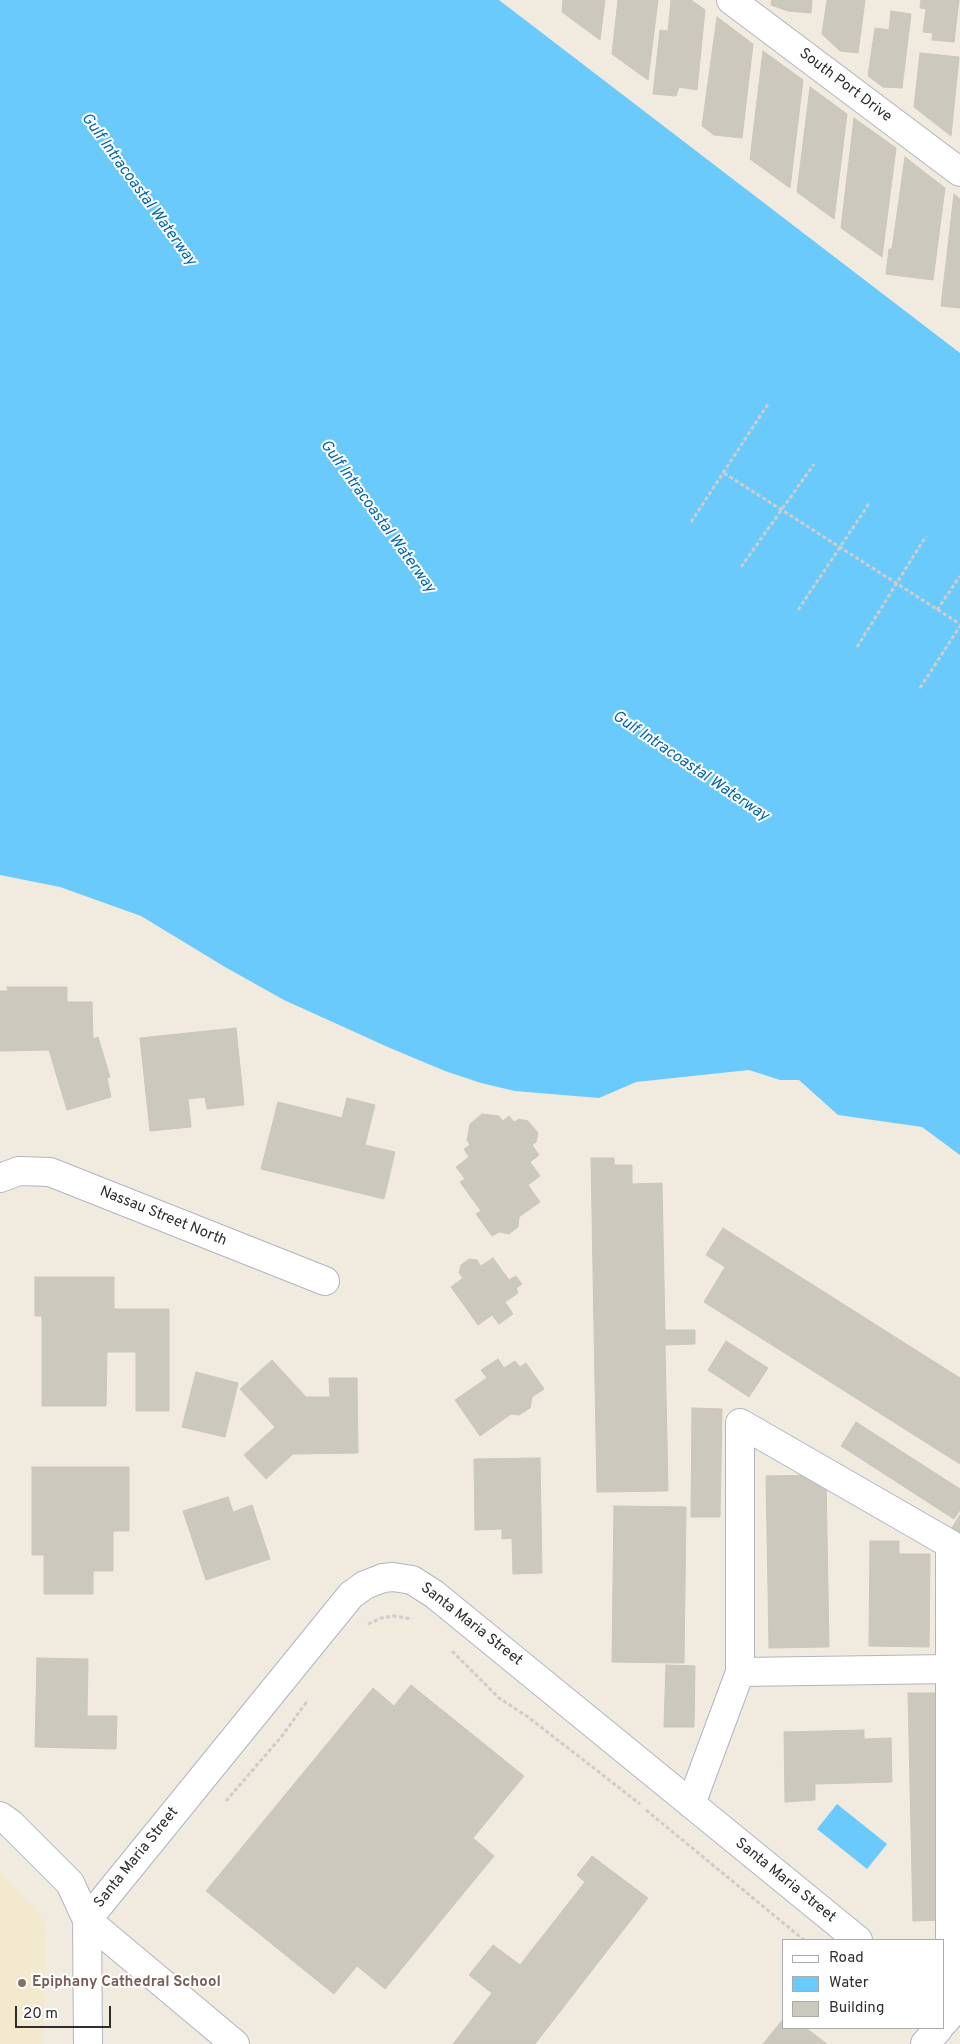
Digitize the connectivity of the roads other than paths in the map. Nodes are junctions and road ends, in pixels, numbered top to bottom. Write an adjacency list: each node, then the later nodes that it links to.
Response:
1 (731, 0): 2 (street, South Port Drive)
2 (960, 172)
3 (0, 1178): 4 (street, Nassau Street North)
4 (325, 1281)
5 (950, 1669): 6 (street); 6 (street); 11 (street)
6 (740, 1672): 7 (street)
7 (691, 1804): 9 (street, Santa Maria Street); 10 (street, Santa Maria Street)
8 (0, 1816): 9 (street)
9 (87, 1920): 13 (street); 14 (street)
10 (857, 1939)
11 (947, 2019)
12 (938, 2029): 15 (street)
13 (88, 2044)
14 (235, 2044)
15 (925, 2044)

